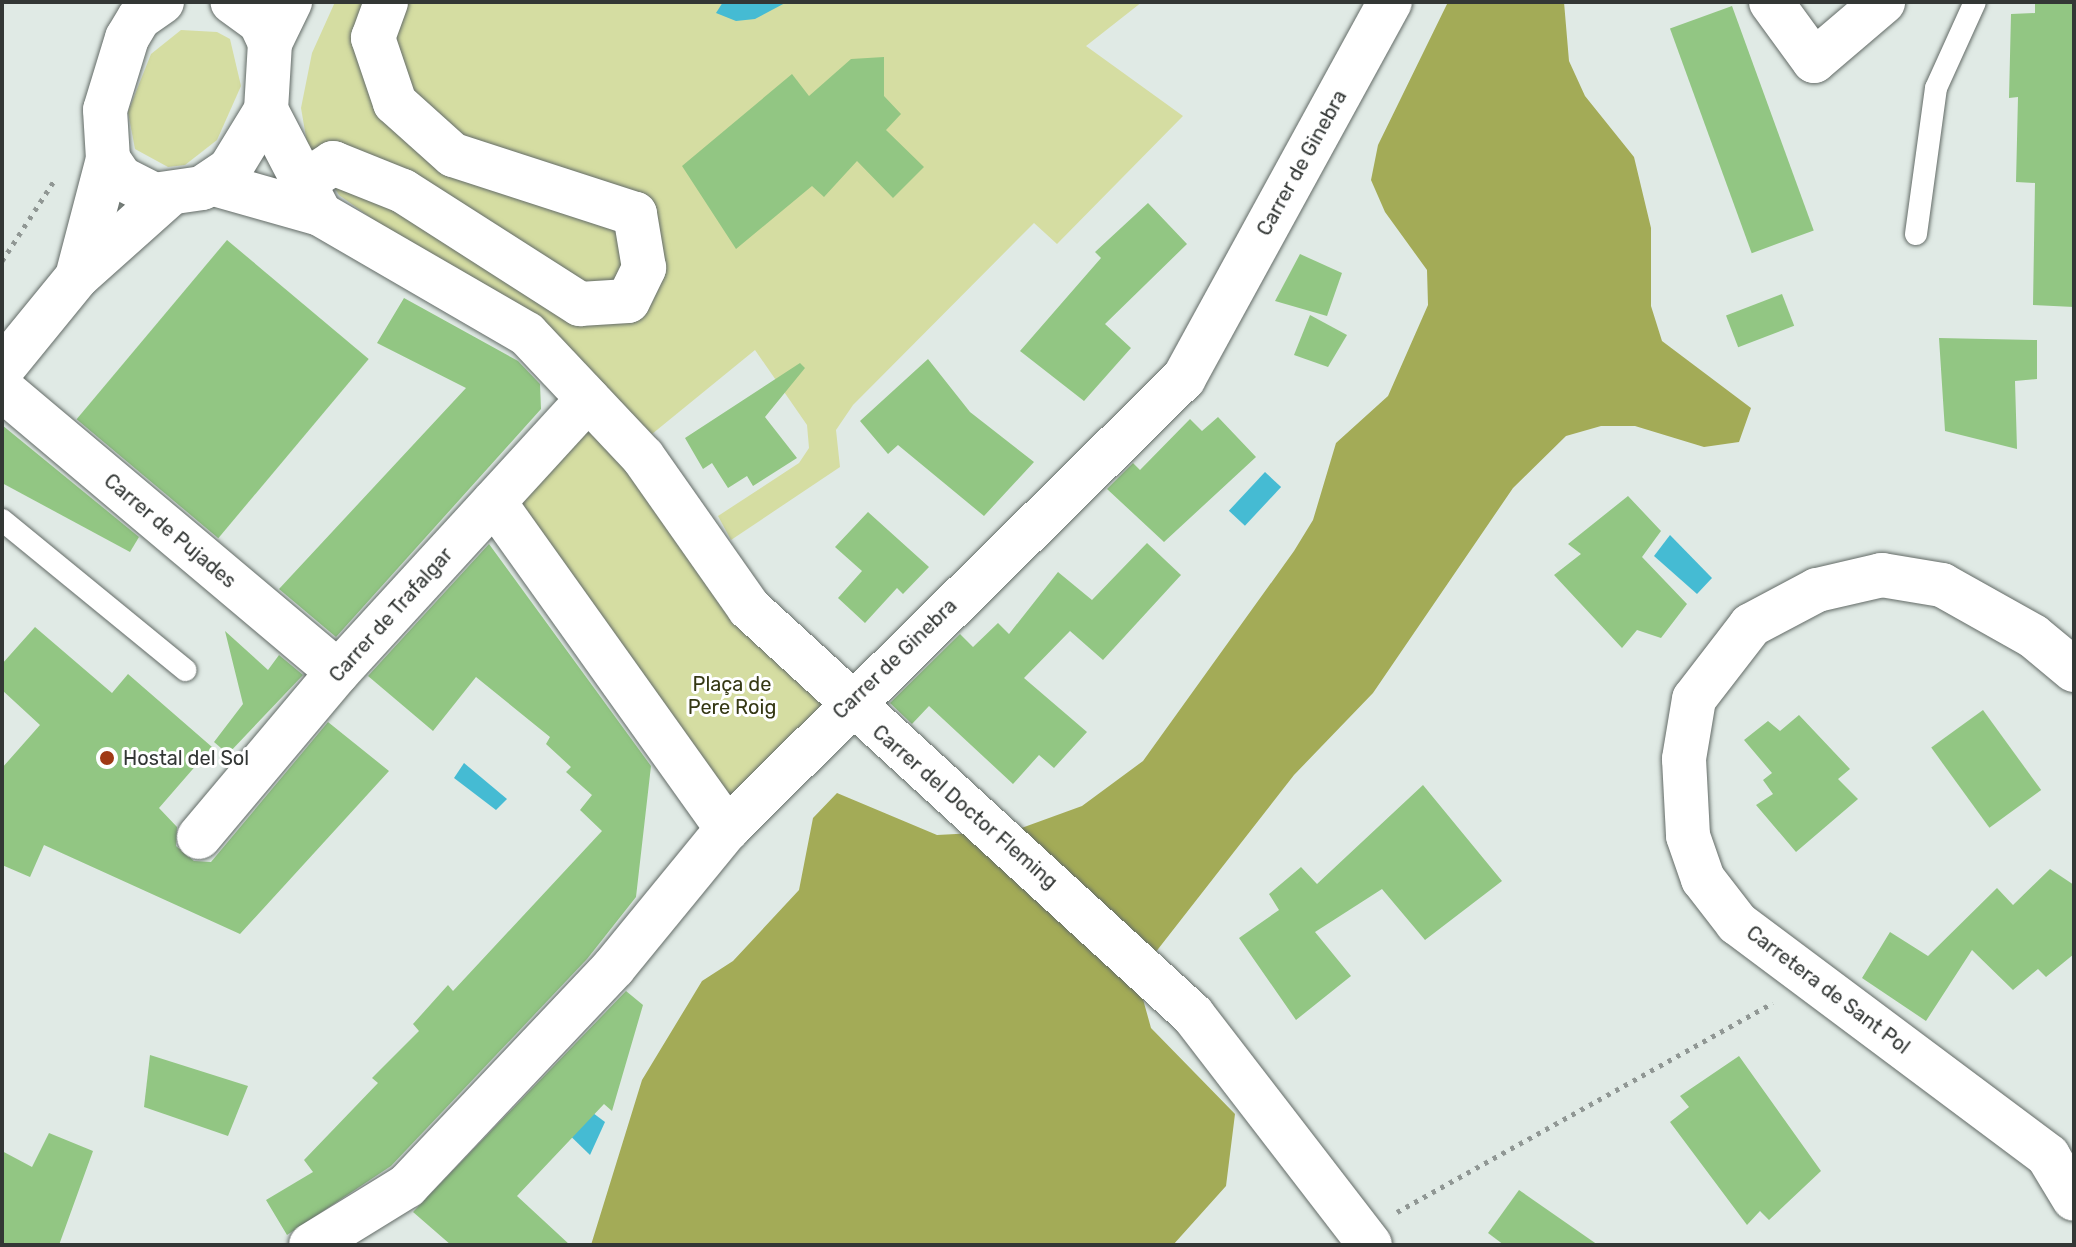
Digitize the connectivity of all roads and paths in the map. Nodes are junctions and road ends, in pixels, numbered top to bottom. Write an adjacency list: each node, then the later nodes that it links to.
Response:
1 (162, 2): 9 (street)
2 (232, 2): 10 (street)
3 (290, 2): 10 (street)
4 (386, 2): 15 (street)
5 (1390, 2): 28 (street, Carrer de Ginebra)
6 (1771, 2): 7 (street)
7 (1883, 2)
8 (1975, 2): 17 (lane)
9 (126, 20): 12 (street)
10 (270, 43): 11 (street)
11 (266, 110): 13 (street); 15 (street)
12 (108, 159): 14 (street); 19 (street)
13 (211, 183): 14 (street); 15 (street, Carrer del Doctor Fleming)
14 (169, 195): 19 (street)
15 (312, 198): 22 (street, Carrer del Doctor Fleming)
16 (26, 232): 18 (path)
17 (1916, 234)
18 (2, 261)
19 (77, 277): 20 (street)
20 (2, 369)
21 (2, 389): 27 (street, Carrer de Pujades)
22 (588, 399): 23 (street, Carrer de Trafalgar); 28 (street, Carrer del Doctor Fleming)
23 (494, 502): 27 (street, Carrer de Trafalgar); 29 (street)
24 (2, 520): 25 (lane)
25 (185, 670)
26 (2074, 670): 31 (street, Carretera de Sant Pol)
27 (338, 672): 30 (street, Carrer de Trafalgar)
28 (847, 704): 29 (street, Carrer de Ginebra); 33 (street, Carrer del Doctor Fleming)
29 (727, 829): 34 (street, Carrer de Ginebra)
30 (199, 837)
31 (1815, 980): 32 (street, Carretera de Sant Pol); 33 (path)
32 (2074, 1199)
33 (1364, 1240)
34 (311, 1245)

